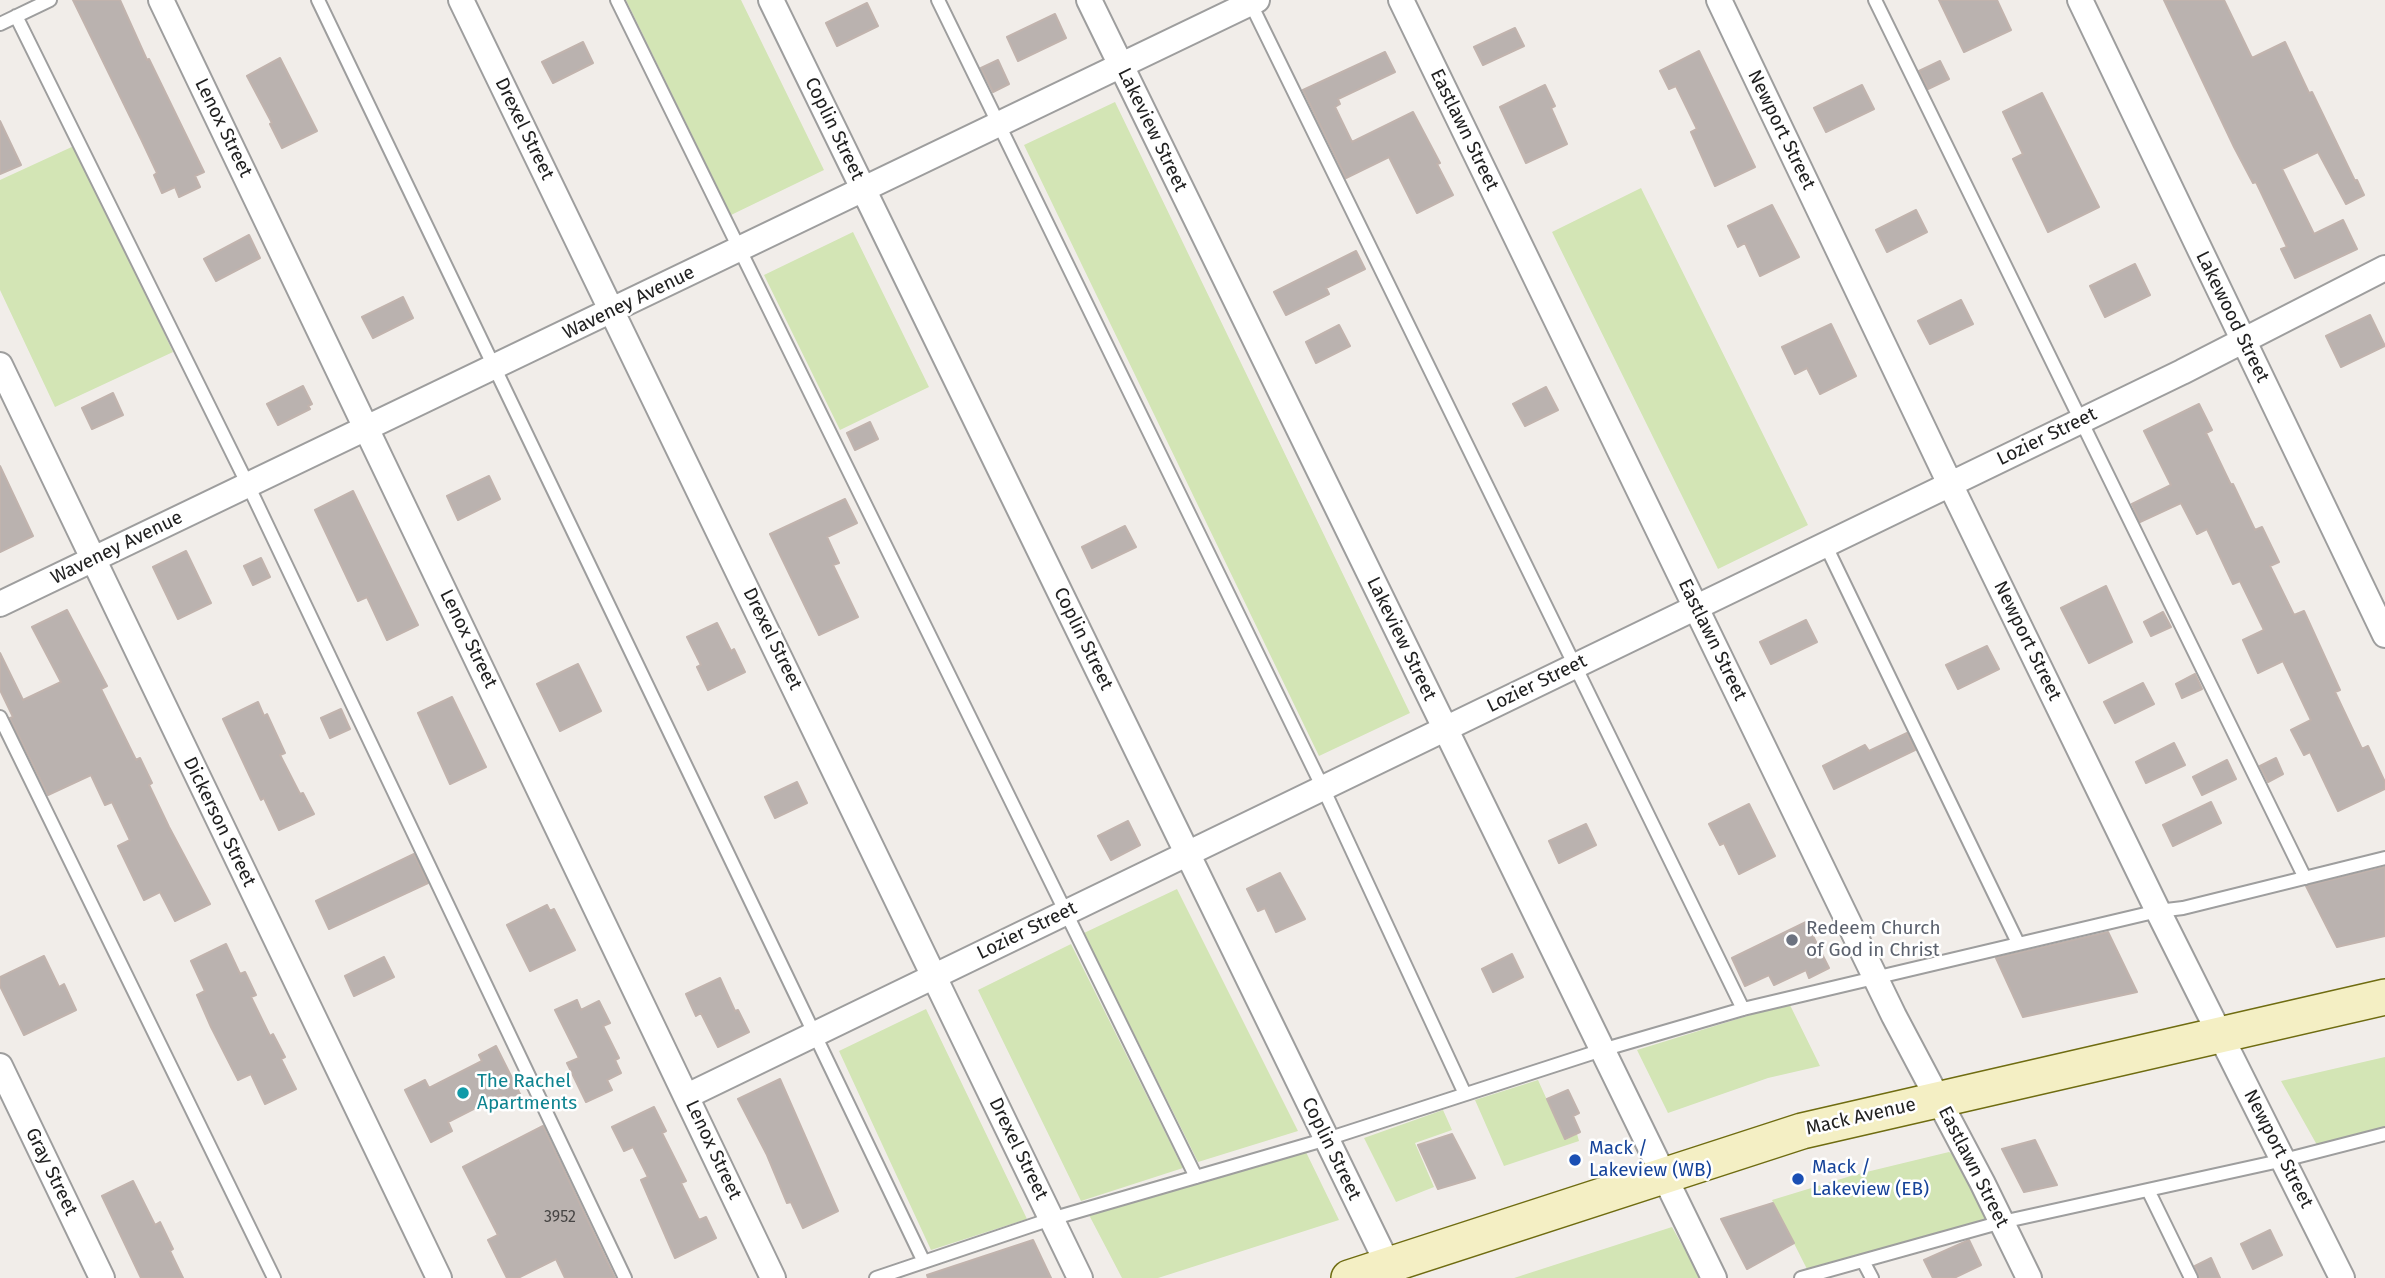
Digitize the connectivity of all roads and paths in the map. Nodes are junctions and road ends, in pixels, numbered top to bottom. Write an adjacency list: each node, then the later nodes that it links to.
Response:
1 (50, 0): 14 (lane)
2 (161, 0): 26 (street, Lenox Street)
3 (318, 0): 24 (lane)
4 (461, 0): 21 (street, Drexel Street)
5 (617, 0): 19 (lane)
6 (771, 0): 18 (street, Coplin Street)
7 (938, 0): 17 (lane)
8 (1089, 0): 16 (street, Lakeview Street)
9 (1401, 0): 32 (street, Eastlawn Street)
10 (1719, 0): 27 (street, Newport Street)
11 (1875, 0): 25 (lane)
12 (2080, 0): 22 (street, Lakewood Street)
13 (1252, 1): 16 (street, Waveney Avenue); 34 (lane)
14 (16, 16): 15 (lane); 28 (lane)
15 (0, 24)
16 (1121, 66): 17 (street, Waveney Avenue); 36 (street, Lakeview Street)
17 (999, 124): 18 (street, Waveney Avenue); 37 (lane)
18 (864, 190): 19 (street, Waveney Avenue); 38 (street, Coplin Street)
19 (740, 250): 21 (street, Waveney Avenue); 42 (lane)
20 (2385, 268): 22 (street, Lozier Street)
21 (612, 311): 24 (street, Waveney Avenue); 44 (street, Drexel Street)
22 (2243, 341): 25 (street, Lozier Street); 33 (street, Lakewood Street)
23 (0, 365): 30 (street, Dickerson Street)
24 (495, 367): 26 (street, Waveney Avenue); 48 (lane)
25 (2081, 421): 27 (street, Lozier Street); 40 (lane)
26 (367, 428): 28 (street, Waveney Avenue); 53 (street, Lenox Street)
27 (1950, 484): 29 (street, Lozier Street); 41 (street, Newport Street)
28 (248, 485): 30 (street, Waveney Avenue); 69 (lane)
29 (1825, 544): 32 (street, Lozier Street); 43 (lane)
30 (92, 559): 31 (street, Waveney Avenue); 68 (street, Dickerson Street)
31 (0, 604)
32 (1696, 607): 34 (street, Lozier Street); 45 (street, Eastlawn Street)
33 (2385, 635)
34 (1574, 666): 36 (street, Lozier Street); 47 (lane)
35 (0, 718): 67 (lane)
36 (1444, 729): 37 (street, Lozier Street); 50 (street, Lakeview Street)
37 (1323, 788): 38 (street, Lozier Street); 52 (lane)
38 (1188, 853): 42 (street, Lozier Street); 56 (street, Coplin Street)
39 (2385, 858): 40 (lane)
40 (2305, 878): 41 (lane)
41 (2158, 911): 43 (lane); 49 (street, Newport Street)
42 (1066, 912): 44 (street, Lozier Street); 59 (lane)
43 (2018, 943): 45 (lane)
44 (935, 976): 48 (street, Lozier Street); 61 (street, Drexel Street)
45 (1875, 976): 47 (lane); 54 (street, Eastlawn Street)
46 (2385, 997): 49 (main road, Mack Avenue)
47 (1743, 1009): 50 (lane)
48 (815, 1034): 53 (street, Lozier Street); 63 (lane)
49 (2220, 1034): 54 (main road, Mack Avenue); 57 (street, Newport Street)
50 (1602, 1050): 52 (lane); 58 (street, Lakeview Street)
51 (0, 1066): 66 (street, Gray Street)
52 (1465, 1094): 56 (lane)
53 (687, 1096): 70 (street, Lenox Street)
54 (1938, 1099): 58 (main road, Mack Avenue); 62 (street, Eastlawn Street)
55 (2385, 1134): 57 (lane)
56 (1326, 1139): 59 (lane); 65 (street, Coplin Street)
57 (2284, 1160): 60 (lane); 79 (street, Newport Street)
58 (1664, 1175): 65 (main road, Mack Avenue); 74 (street, Lakeview Street)
59 (1196, 1177): 61 (lane)
60 (2148, 1190): 62 (lane); 78 (lane)
61 (1051, 1219): 63 (lane); 72 (street, Drexel Street)
62 (2002, 1222): 64 (lane); 77 (street, Eastlawn Street)
63 (923, 1261): 71 (lane)
64 (1863, 1261): 75 (lane); 76 (lane)
65 (1391, 1272): 73 (main road, Mack Avenue)
66 (102, 1278)
67 (274, 1278)
68 (439, 1278)
69 (625, 1278)
70 (773, 1278)
71 (876, 1278)
72 (1080, 1278)
73 (1349, 1278)
74 (1714, 1278)
75 (1801, 1278)
76 (1872, 1278)
77 (2029, 1278)
78 (2191, 1278)
79 (2342, 1278)

